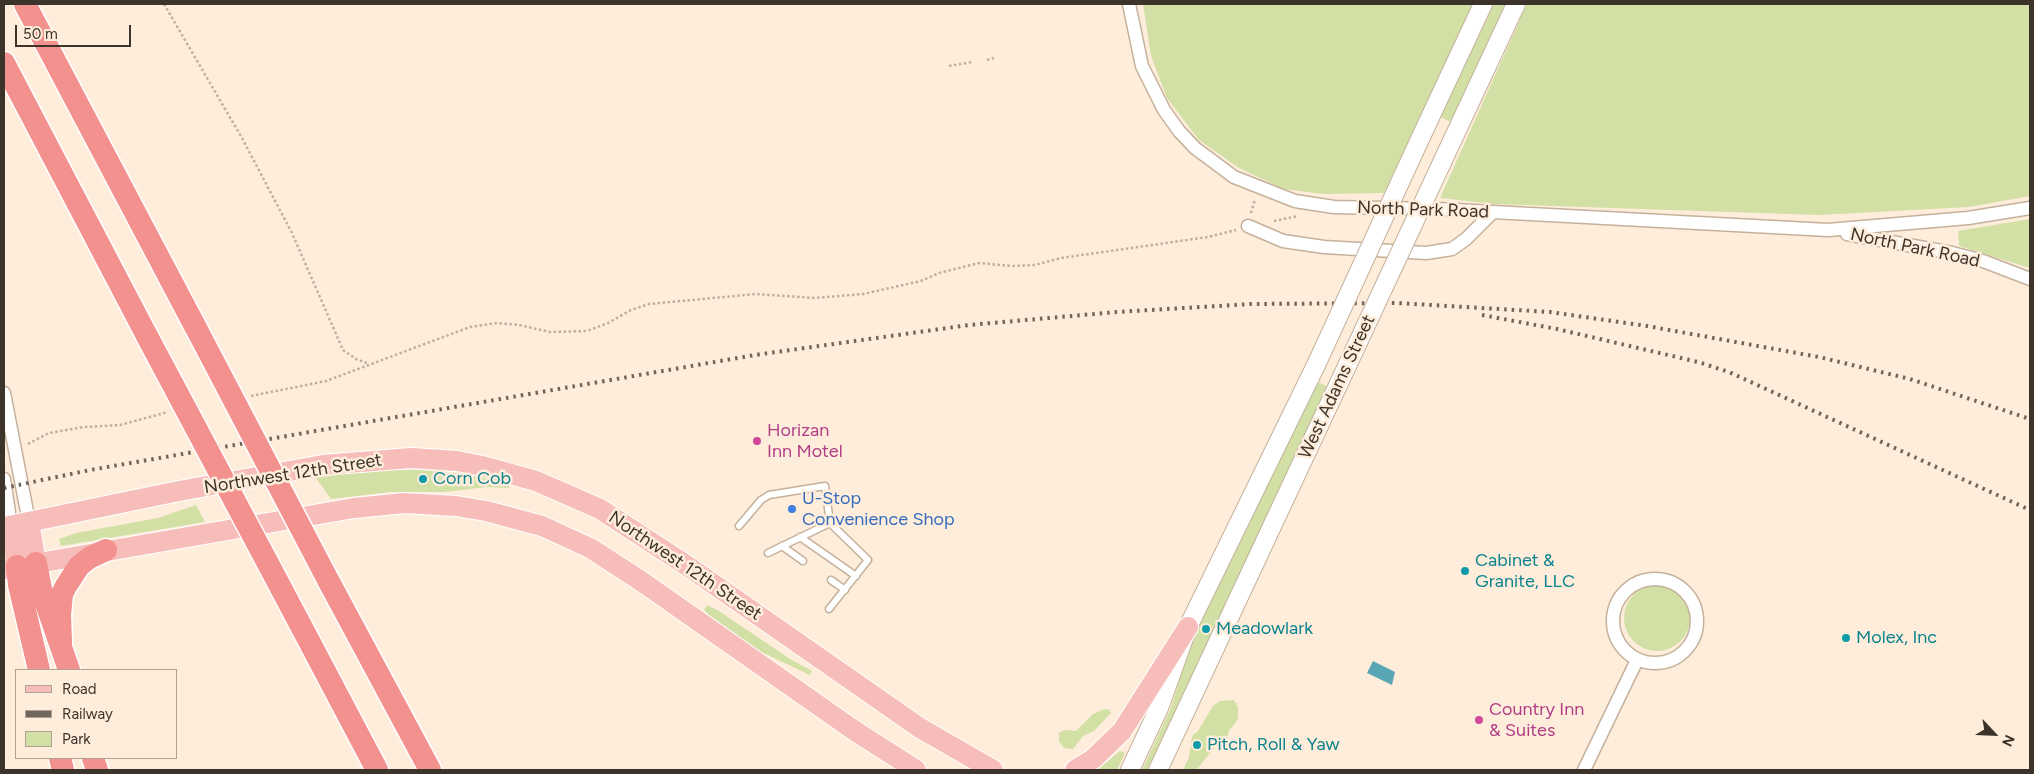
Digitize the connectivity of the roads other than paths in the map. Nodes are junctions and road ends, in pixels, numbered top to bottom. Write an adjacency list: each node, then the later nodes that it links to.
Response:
1 (25, 4): 33 (highway, bridge)
2 (1129, 4): 7 (street, North Park Road)
3 (1483, 4): 26 (main road, West Adams Street, bridge)
4 (1516, 4): 37 (main road, West Adams Street, bridge)
5 (4, 63): 32 (highway, bridge)
6 (2030, 208): 9 (street, North Park Road)
7 (1493, 212): 8 (street); 9 (street, North Park Road)
8 (1248, 226)
9 (1828, 230): 10 (street, North Park Road)
10 (2030, 279)
11 (4, 393): 14 (street)
12 (4, 479): 14 (street)
13 (830, 523): 15 (lane); 16 (lane); 22 (lane)
14 (15, 525): 21 (main road); 31 (main road, Northwest 12th Street)
15 (739, 526)
16 (800, 537): 17 (lane); 22 (lane)
17 (782, 546): 19 (lane); 20 (lane)
18 (106, 550): 21 (main road, Northwest 12th Street); 27 (highway); 34 (main road, Northwest 12th Street)
19 (768, 554)
20 (803, 561)
21 (19, 566): 27 (highway); 29 (highway)
22 (856, 576): 24 (lane)
23 (831, 580): 24 (lane)
24 (845, 590): 25 (lane)
25 (829, 609)
26 (1188, 627): 35 (main road); 36 (main road, West Adams Street)
27 (61, 643): 30 (highway)
28 (1637, 660): 28 (street); 38 (street)
29 (39, 669)
30 (69, 669)
31 (994, 769)
32 (377, 770)
33 (430, 770)
34 (916, 770)
35 (1075, 770)
36 (1130, 770)
37 (1158, 770)
38 (1584, 770)

